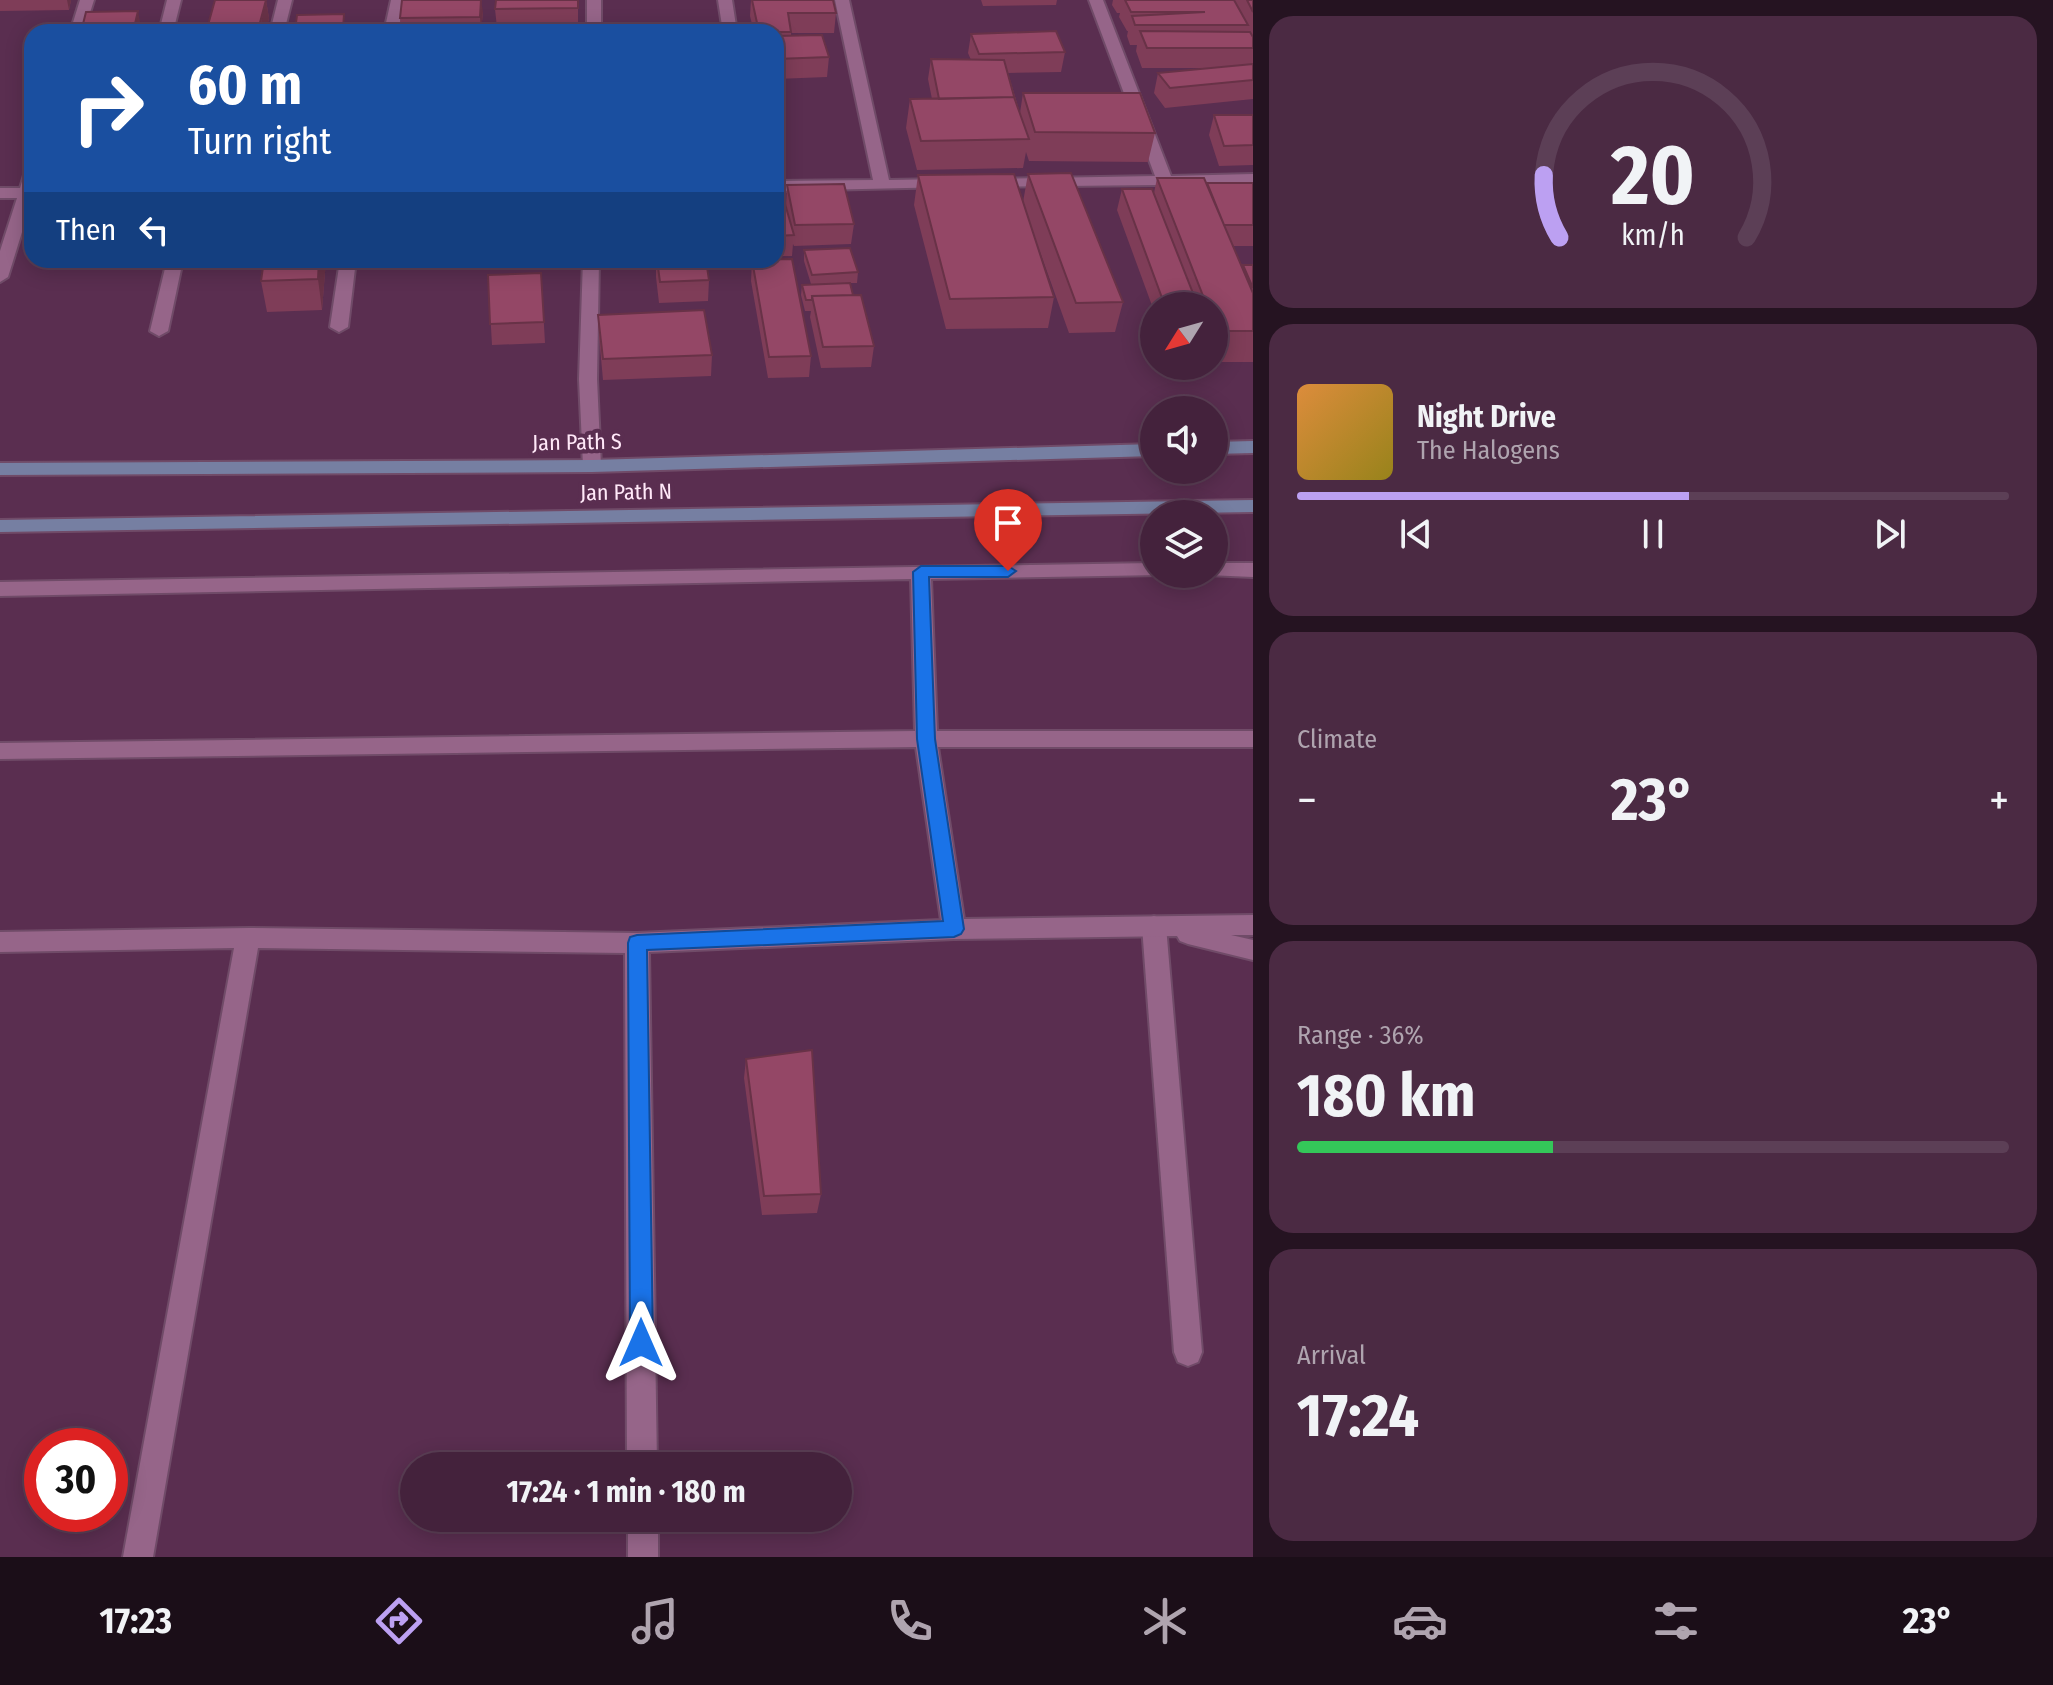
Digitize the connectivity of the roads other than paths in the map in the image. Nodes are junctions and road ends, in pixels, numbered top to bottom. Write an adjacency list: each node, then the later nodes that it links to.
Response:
1 (87, 0): 9 (street)
2 (174, 0): 10 (street)
3 (285, 0): 11 (street)
4 (398, 0): 12 (street)
5 (594, 0): 13 (street)
6 (725, 0): 14 (street)
7 (842, 0): 17 (street)
8 (1096, 0): 15 (street)
9 (80, 24)
10 (168, 24)
11 (279, 24)
12 (393, 24)
13 (594, 24)
14 (729, 24)
15 (1164, 179): 16 (street); 17 (street)
16 (1253, 179)
17 (882, 185): 18 (street)
18 (784, 186)
19 (0, 193): 20 (street)
20 (24, 193)
21 (24, 207): 25 (street)
22 (173, 268): 27 (street)
23 (347, 268): 26 (street)
24 (591, 268): 31 (street)
25 (0, 277)
26 (339, 327)
27 (159, 331)
28 (1253, 447): 29 (main road)
29 (1228, 448)
30 (1140, 450): 31 (main road, Jan Path S)
31 (592, 466): 32 (main road, Jan Path S)
32 (0, 469)
33 (1253, 506): 34 (main road, Jan Path N)
34 (0, 526)
35 (1140, 570): 38 (street)
36 (1228, 570): 37 (street)
37 (1253, 570)
38 (921, 572): 39 (street); 40 (street)
39 (0, 589)
40 (926, 739): 41 (street); 42 (street); 45 (street)
41 (1253, 739)
42 (0, 751)
43 (1253, 925): 44 (street)
44 (1154, 926): 45 (street); 49 (street); 50 (street)
45 (954, 929): 48 (street)
46 (248, 938): 47 (street); 48 (street); 53 (street)
47 (0, 942)
48 (637, 943): 51 (street)
49 (1253, 950)
50 (1188, 1352)
51 (642, 1452)
52 (643, 1532): 54 (street)
53 (138, 1557)
54 (643, 1557)

